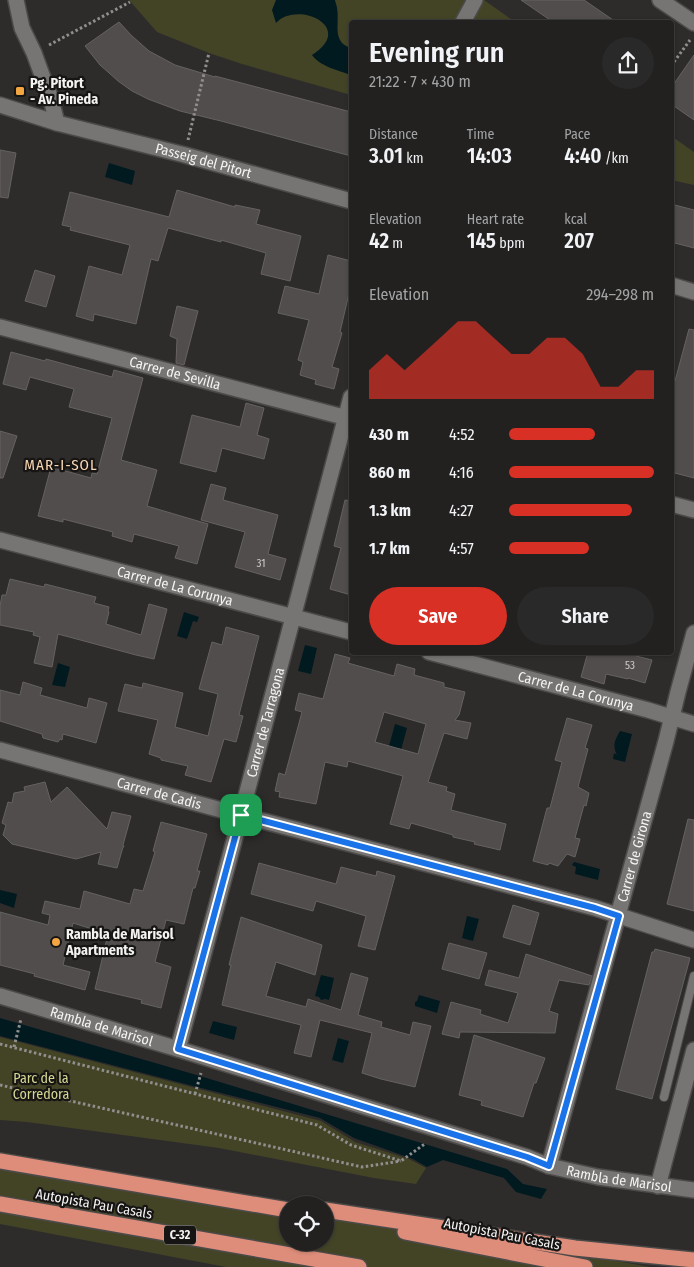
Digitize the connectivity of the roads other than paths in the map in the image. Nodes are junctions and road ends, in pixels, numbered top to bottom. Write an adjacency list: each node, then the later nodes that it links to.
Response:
1 (16, 0): 7 (street)
2 (475, 0): 4 (street)
3 (660, 0): 5 (street)
4 (464, 20)
5 (694, 23)
6 (0, 105): 7 (street, Passeig del Pitort)
7 (57, 123): 8 (street, Passeig del Pitort)
8 (349, 200)
9 (674, 287): 10 (street)
10 (694, 292)
11 (0, 327): 12 (street, Carrer de Sevilla)
12 (349, 418): 16 (street, Carrer de Tarragona)
13 (674, 505): 14 (street)
14 (694, 510)
15 (0, 540): 16 (street, Carrer de La Corunya)
16 (293, 617): 17 (street, Carrer de La Corunya); 23 (street, Carrer de Tarragona)
17 (349, 631)
18 (694, 633): 20 (street, Carrer de Girona)
19 (440, 655): 20 (street, Carrer de La Corunya)
20 (672, 717): 21 (street, Carrer de La Corunya); 24 (street, Carrer de Girona)
21 (694, 724)
22 (0, 750): 23 (street, Carrer de Cadis)
23 (241, 815): 24 (street, Carrer de Cadis); 28 (street, Carrer de Tarragona)
24 (619, 916): 25 (street, Carrer de Cadis); 32 (street, Carrer de Girona)
25 (694, 940)
26 (694, 976): 30 (lane)
27 (0, 996): 28 (street, Rambla de Marisol)
28 (178, 1049): 32 (street, Rambla de Marisol)
29 (694, 1050): 33 (street)
30 (664, 1097)
31 (0, 1161): 36 (highway, Autopista Pau Casals)
32 (549, 1166): 33 (street, Rambla de Marisol)
33 (658, 1186): 34 (street, Rambla de Marisol)
34 (694, 1190)
35 (0, 1204): 40 (highway, Autopista Pau Casals / C-32)
36 (279, 1207)
37 (334, 1211): 39 (highway)
38 (334, 1219): 41 (highway, Autopista Pau Casals)
39 (694, 1260)
40 (359, 1267)
41 (585, 1267)

